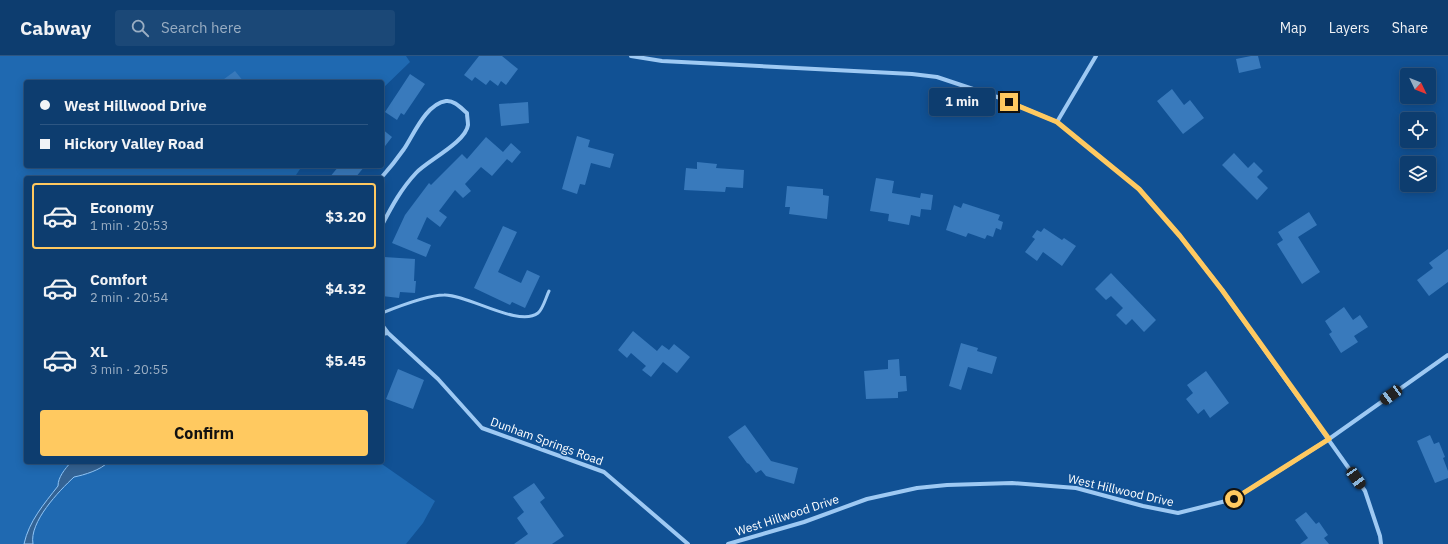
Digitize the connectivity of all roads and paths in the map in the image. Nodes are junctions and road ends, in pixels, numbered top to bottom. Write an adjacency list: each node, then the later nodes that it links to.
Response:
1 (630, 56): 3 (street)
2 (1096, 56): 3 (street)
3 (1057, 122): 12 (street)
4 (383, 176): 5 (street)
5 (384, 221)
6 (549, 291): 7 (lane)
7 (384, 312)
8 (384, 328): 9 (street, Dunham Springs Road)
9 (388, 333): 10 (street); 13 (street, Dunham Springs Road)
10 (384, 334)
11 (1448, 355): 12 (street, West Hillwood Drive)
12 (1329, 439): 14 (street, West Hillwood Drive); 15 (street)
13 (688, 544)
14 (728, 544)
15 (1381, 544)

